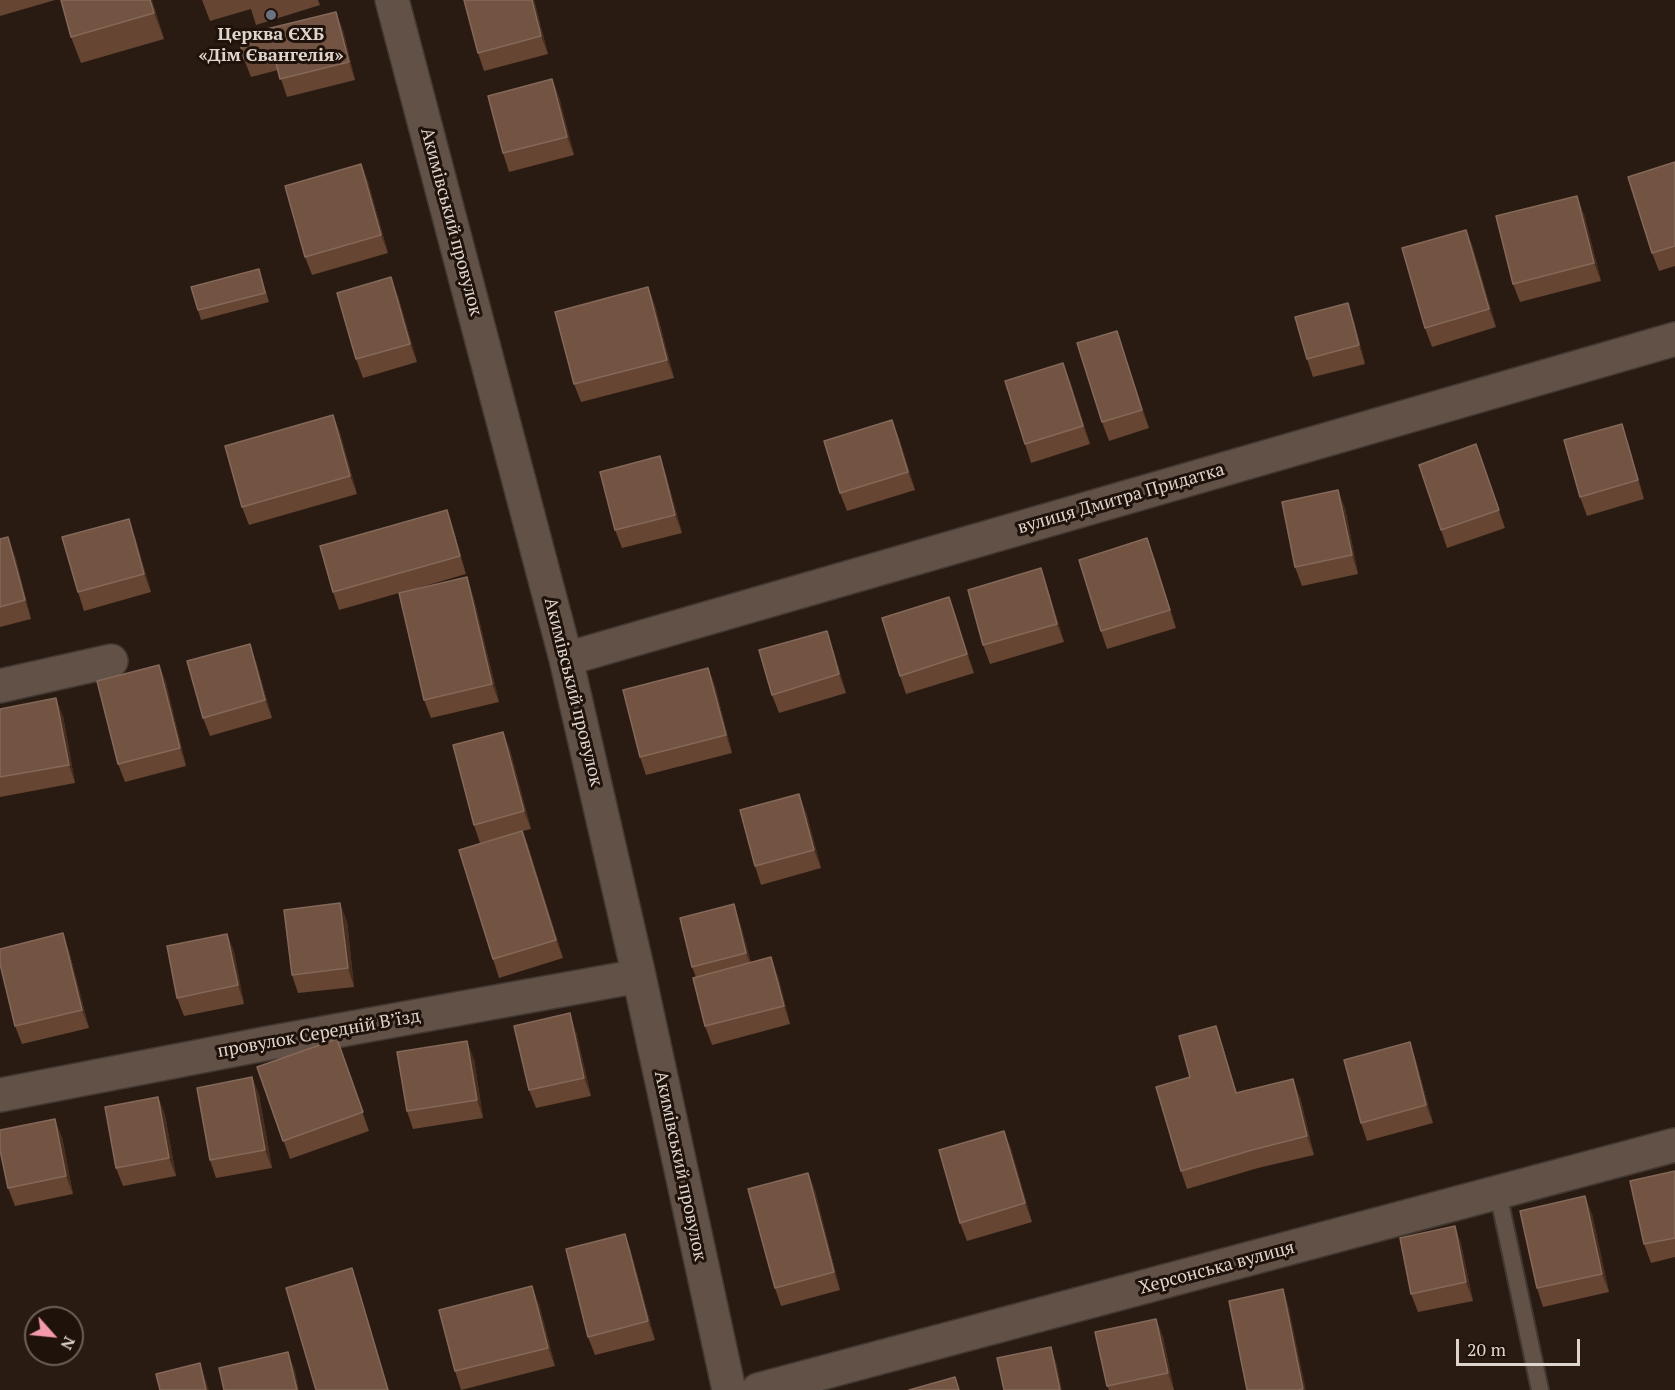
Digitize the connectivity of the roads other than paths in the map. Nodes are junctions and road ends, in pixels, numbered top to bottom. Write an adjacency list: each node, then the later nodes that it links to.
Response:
1 (392, 0): 3 (street, Акимівський провулок)
2 (1675, 339): 3 (street, вулиця Дмитра Придатка)
3 (566, 659): 6 (street, Акимівський провулок)
4 (111, 661): 5 (street)
5 (0, 686)
6 (639, 976): 7 (street, провулок Середній Вʼїзд); 10 (street, Акимівський провулок)
7 (0, 1095)
8 (1675, 1144): 9 (street, Херсонська вулиця)
9 (1498, 1193): 11 (street, Херсонська вулиця); 12 (lane)
10 (729, 1390)
11 (758, 1390)
12 (1540, 1390)

